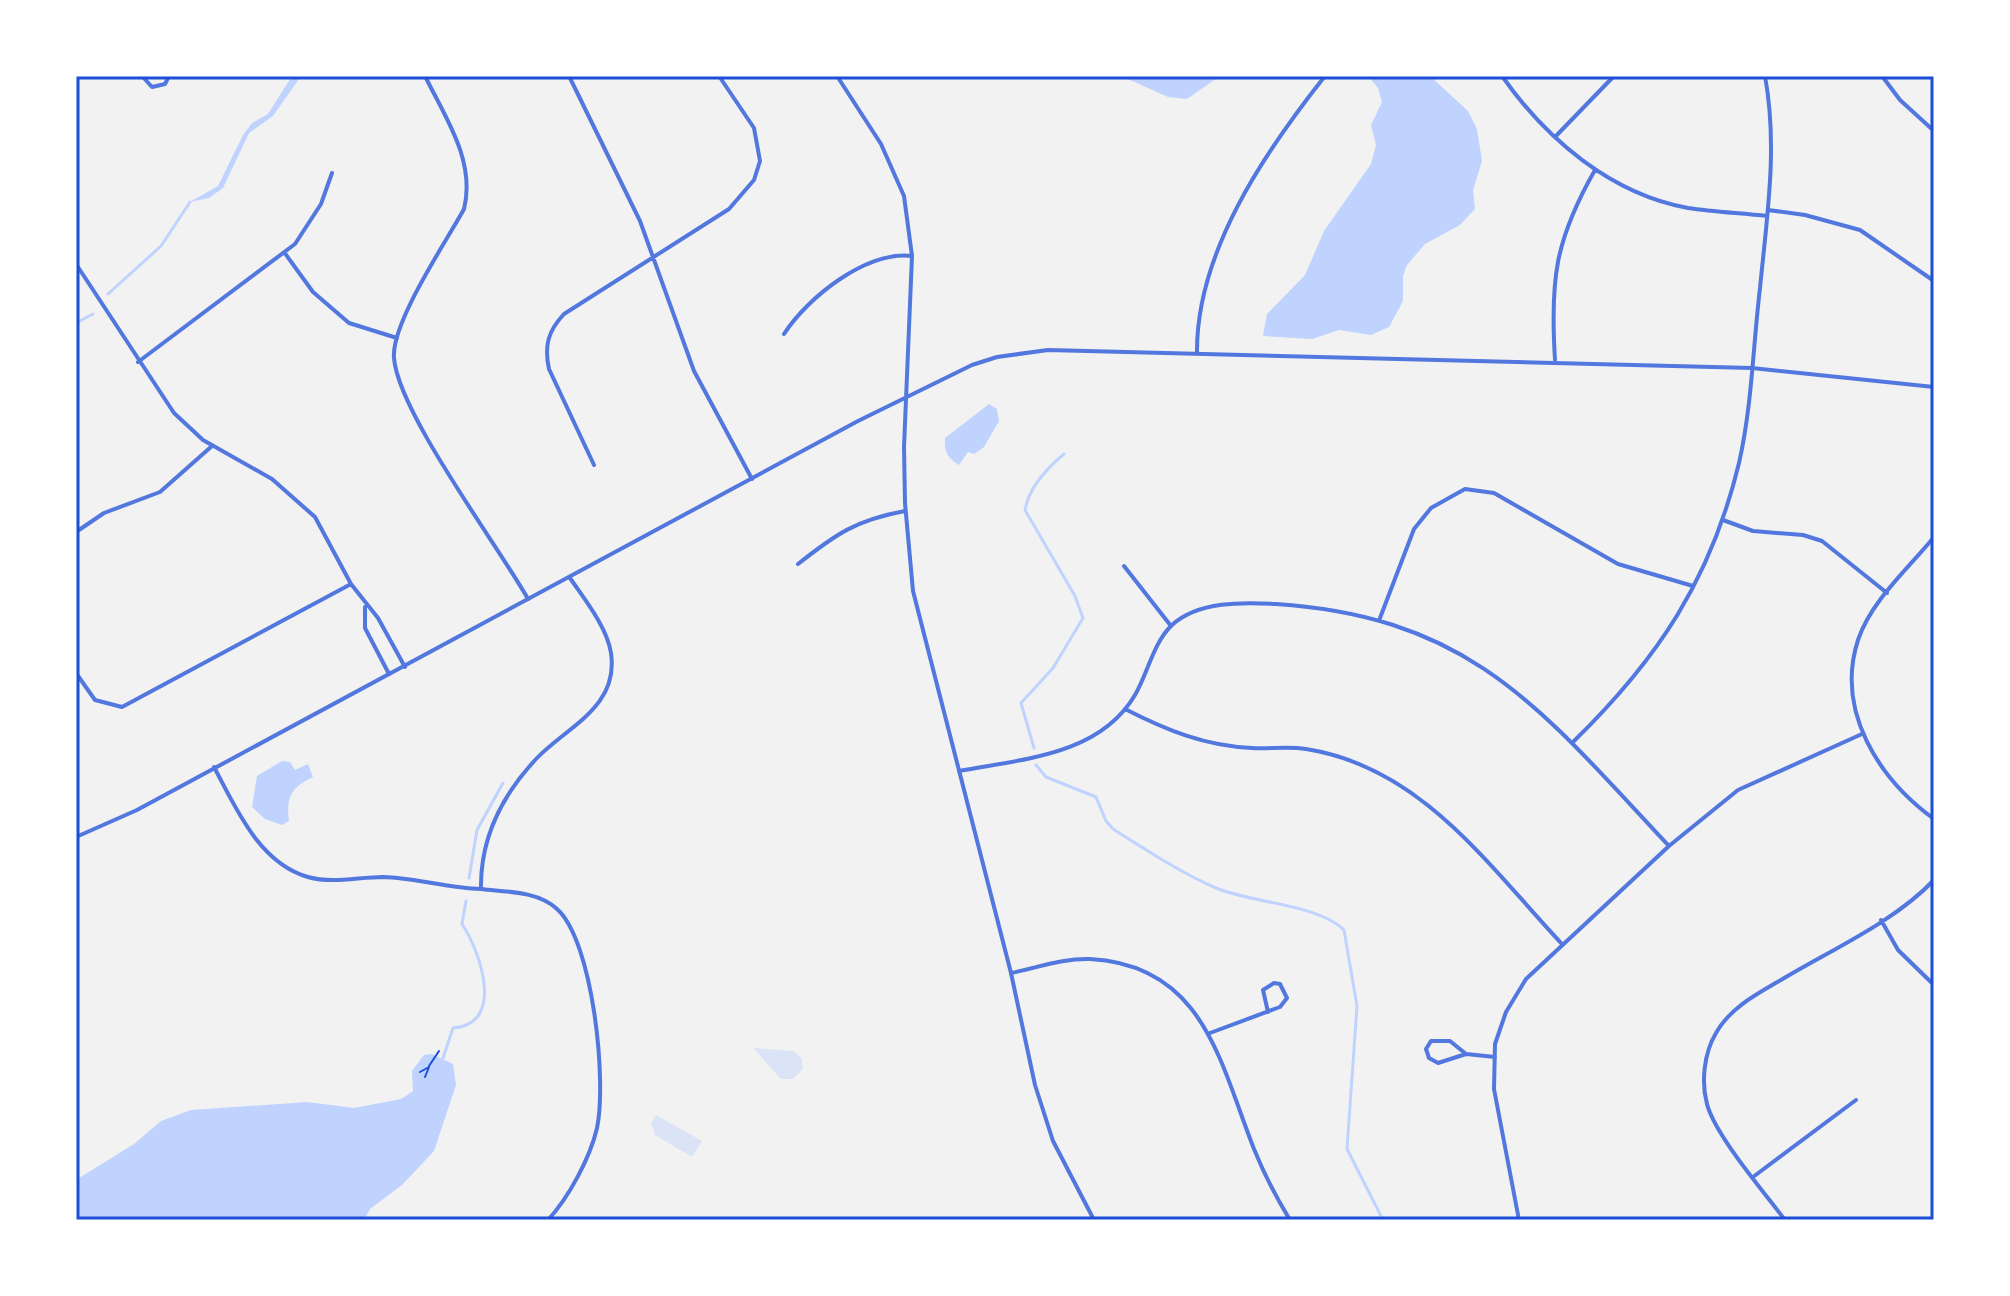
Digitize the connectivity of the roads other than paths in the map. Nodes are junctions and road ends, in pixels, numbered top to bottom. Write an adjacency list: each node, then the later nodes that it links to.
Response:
1 (142, 76): 2 (street)
2 (169, 76)
3 (425, 76): 23 (street)
4 (569, 76): 18 (street)
5 (719, 76): 18 (street)
6 (837, 76): 19 (street)
7 (1325, 76): 24 (street)
8 (1502, 76): 13 (street)
9 (1614, 76): 13 (street)
10 (1765, 76): 16 (street)
11 (1882, 76): 12 (street)
12 (1934, 131)
13 (1555, 137): 14 (street)
14 (1595, 170): 16 (street); 25 (street)
15 (332, 173): 17 (street)
16 (1768, 213): 21 (street); 27 (street)
17 (284, 252): 23 (street); 26 (street)
18 (654, 256): 31 (street); 32 (street)
19 (912, 256): 22 (street); 29 (street)
20 (76, 264): 26 (street)
21 (1934, 281)
22 (784, 334)
23 (397, 338): 43 (street)
24 (1197, 353): 25 (street); 29 (street)
25 (1555, 360): 27 (street)
26 (138, 362): 30 (street)
27 (1752, 368): 28 (street); 34 (street)
28 (1934, 387)
29 (909, 394): 32 (street); 33 (street)
30 (212, 446): 35 (street); 40 (street)
31 (594, 465)
32 (752, 479): 39 (street)
33 (905, 511): 37 (street); 54 (street)
34 (1723, 520): 41 (street); 42 (street)
35 (76, 532)
36 (1934, 537): 42 (street)
37 (798, 564)
38 (1124, 566): 46 (street)
39 (570, 578): 43 (street); 59 (street)
40 (351, 584): 44 (street); 48 (street)
41 (1693, 586): 45 (street); 52 (street)
42 (1887, 593): 51 (street)
43 (529, 601): 47 (street)
44 (365, 605): 47 (street); 49 (street)
45 (1380, 619): 46 (street); 52 (street)
46 (1171, 626): 50 (street)
47 (405, 667): 49 (street)
48 (76, 673)
49 (389, 674): 53 (street)
50 (1125, 709): 54 (street); 61 (street)
51 (1862, 734): 55 (street); 57 (street)
52 (1574, 741): 57 (street)
53 (214, 767): 56 (street); 59 (street)
54 (958, 771): 62 (street)
55 (1934, 819)
56 (76, 837)
57 (1669, 846): 61 (street)
58 (1934, 880): 60 (street)
59 (481, 889): 71 (street)
60 (1881, 920): 63 (street); 69 (street)
61 (1562, 944): 67 (street)
62 (1011, 973): 65 (street); 70 (street)
63 (1934, 985)
64 (1268, 1012): 64 (street); 65 (street)
65 (1210, 1033): 72 (street)
66 (1466, 1054): 66 (street); 67 (street)
67 (1495, 1057): 73 (street)
68 (1856, 1100): 69 (street)
69 (1753, 1177): 74 (street)
70 (1091, 1219)
71 (548, 1220)
72 (1290, 1220)
73 (1519, 1220)
74 (1785, 1220)

